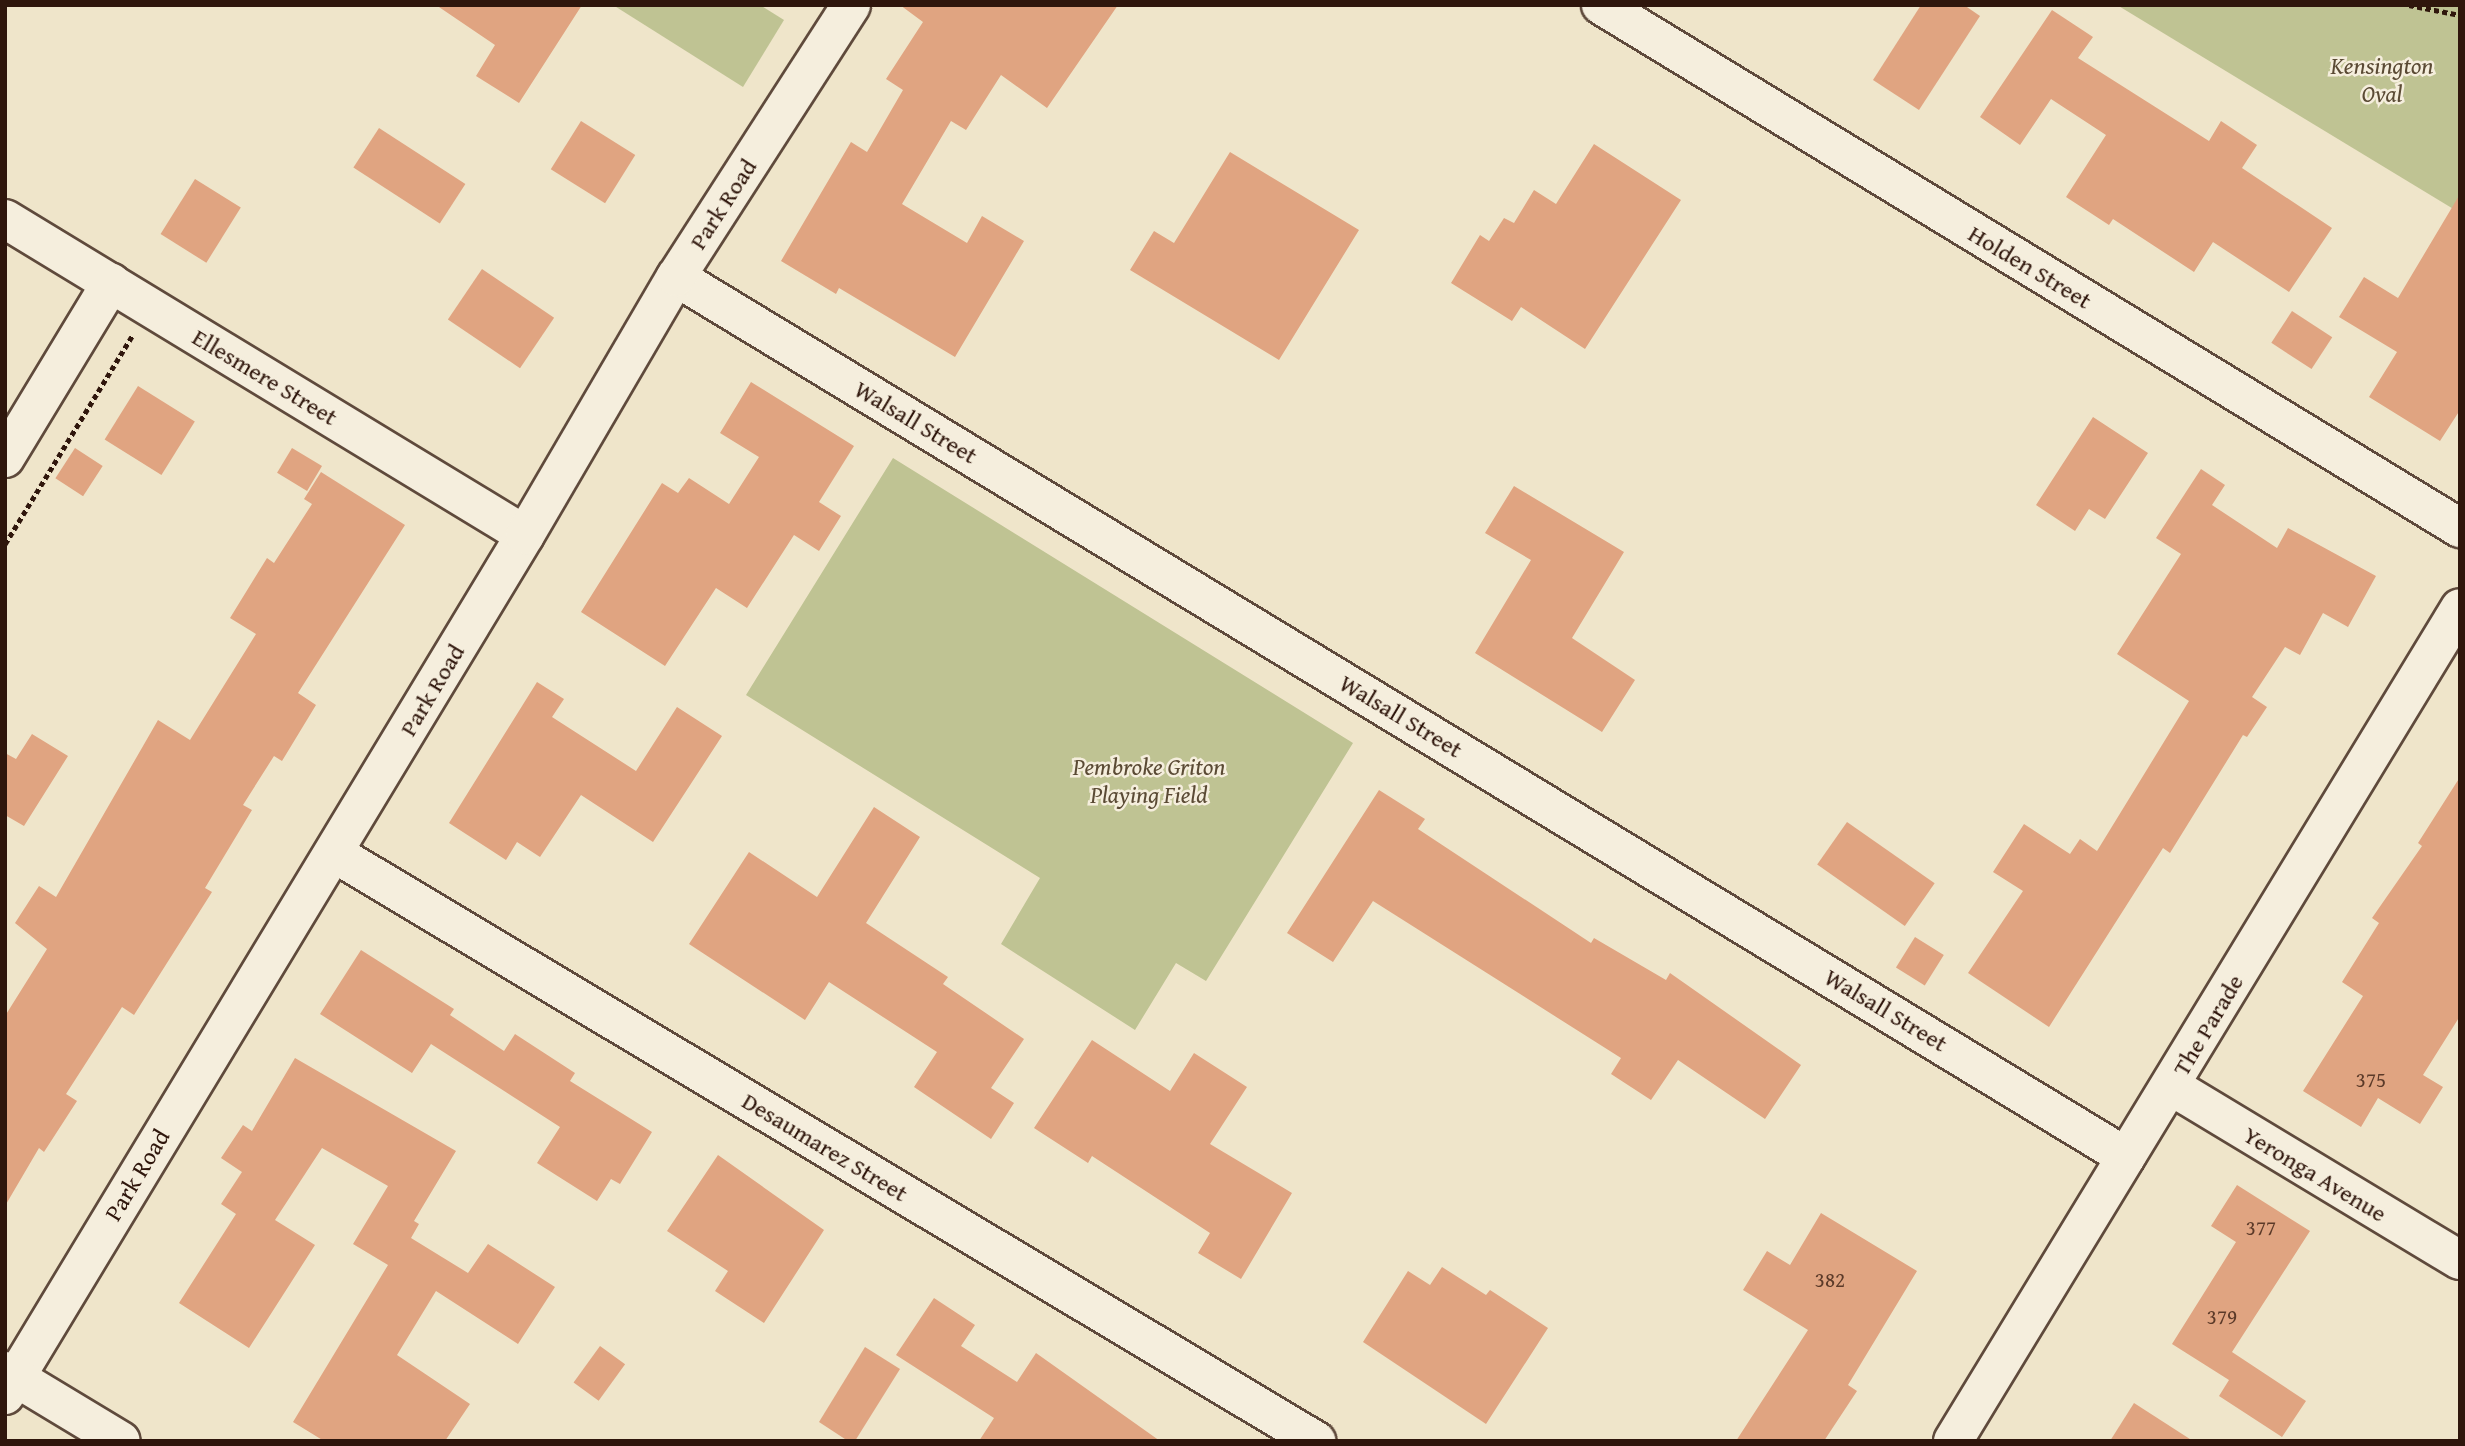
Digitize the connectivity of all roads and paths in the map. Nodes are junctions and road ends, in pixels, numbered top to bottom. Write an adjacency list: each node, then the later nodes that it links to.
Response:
1 (851, 5): 6 (street, Park Road)
2 (1601, 5): 10 (street, Holden Street)
3 (2409, 5): 4 (path)
4 (2460, 15)
5 (5, 219): 7 (street, Ellesmere Street)
6 (676, 277): 11 (street, Park Road); 16 (street, Walsall Street)
7 (111, 283): 9 (street); 11 (street, Ellesmere Street)
8 (133, 335): 12 (path)
9 (5, 458)
10 (2460, 528)
11 (525, 535): 14 (street, Park Road)
12 (5, 544)
13 (2460, 608): 15 (street, The Parade)
14 (334, 853): 18 (street, Park Road); 20 (street, Desaumarez Street)
15 (2171, 1086): 16 (street, The Parade); 17 (street, Yeronga Avenue)
16 (2126, 1157): 21 (street, The Parade)
17 (2460, 1260)
18 (9, 1381): 19 (street)
19 (121, 1441)
20 (1316, 1441)
21 (1954, 1441)

